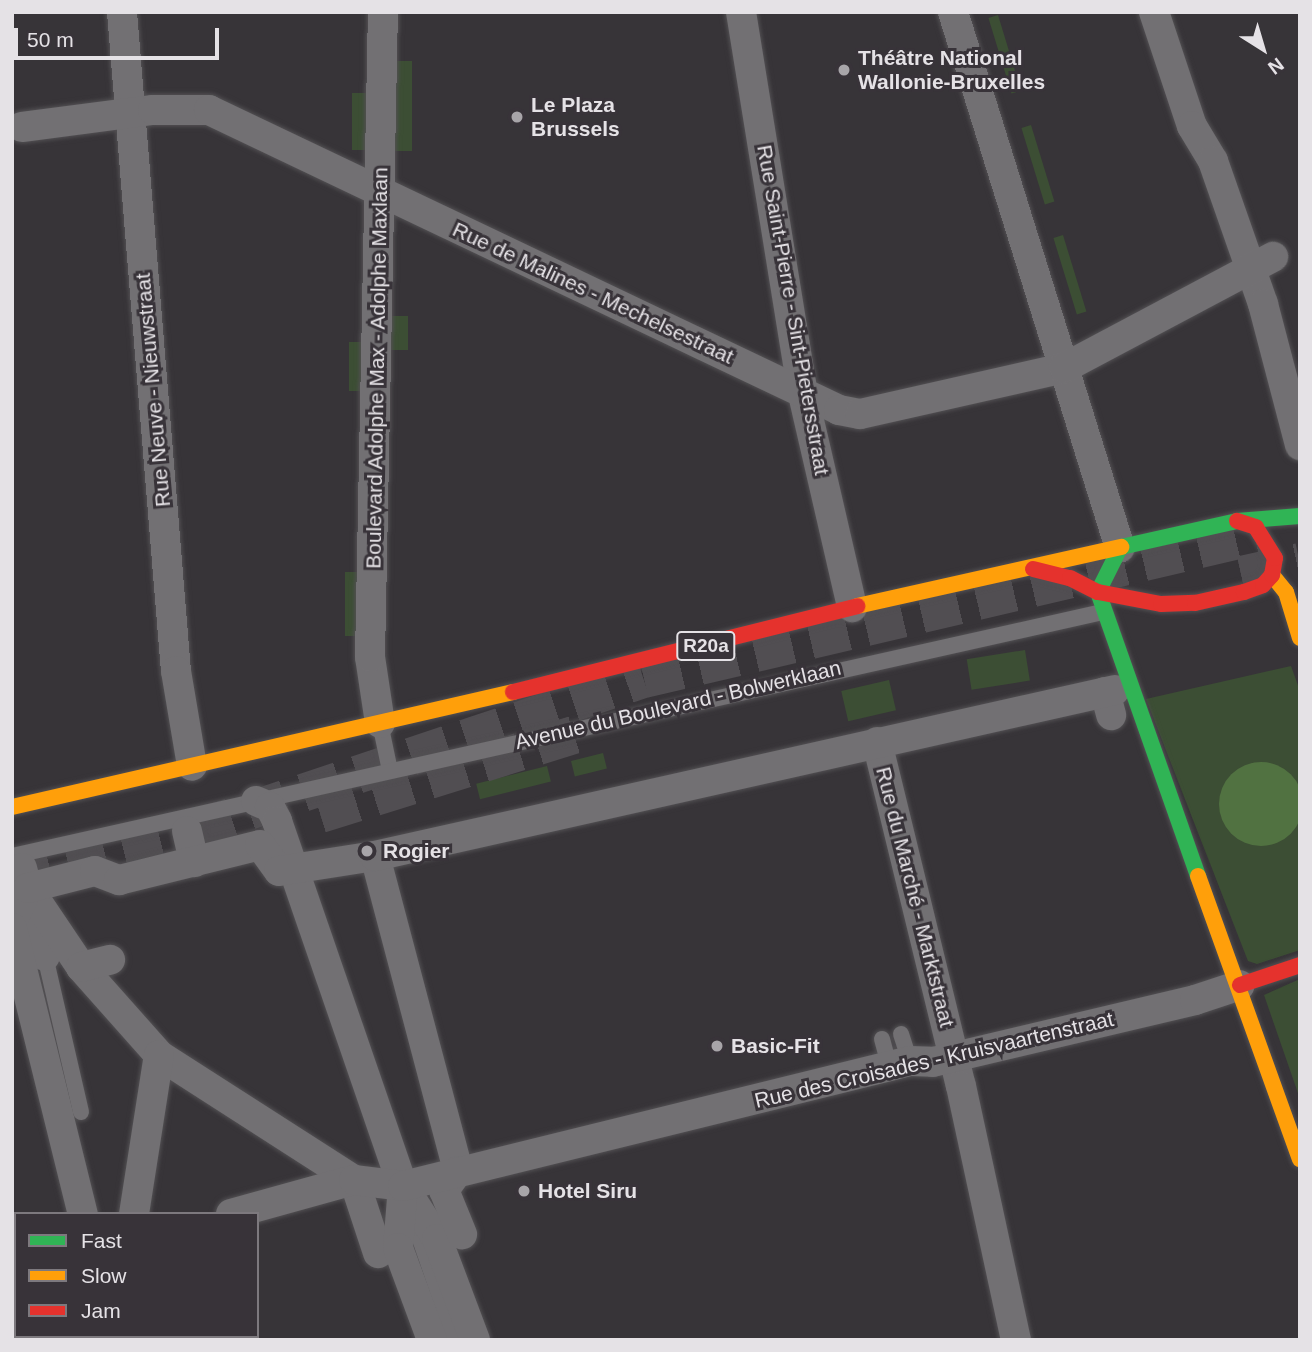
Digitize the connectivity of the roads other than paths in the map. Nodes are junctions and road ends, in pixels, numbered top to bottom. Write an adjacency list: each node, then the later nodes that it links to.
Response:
1 (122, 12): 6 (street, Rue Neuve - Nieuwstraat)
2 (383, 12): 8 (street, Boulevard Adolphe Max - Adolphe Maxlaan)
3 (741, 12): 11 (street, Rue Saint-Pierre - Sint-Pietersstraat)
4 (953, 12): 10 (street)
5 (1154, 12): 9 (street)
6 (121, 124): 7 (street, Rue de Malines - Mechelsestraat); 8 (street, Rue de Malines - Mechelsestraat); 28 (street, Rue Neuve - Nieuwstraat)
7 (22, 127)
8 (380, 192): 11 (street, Rue de Malines - Mechelsestraat); 26 (street, Boulevard Adolphe Max - Adolphe Maxlaan)
9 (1274, 262): 10 (street, Rue de Malines - Mechelsestraat); 12 (street)
10 (1064, 368): 11 (street, Rue de Malines - Mechelsestraat); 15 (street)
11 (802, 390): 21 (street, Rue Saint-Pierre - Sint-Pietersstraat)
12 (1300, 445)
13 (1300, 516): 14 (main road, R20a)
14 (1237, 521): 15 (main road, R20a); 18 (main road)
15 (1120, 548): 16 (main road, R20a); 19 (main road)
16 (1031, 569): 19 (main road); 21 (main road, R20a)
17 (1290, 572): 18 (main road)
18 (1272, 575): 20 (main road); 24 (main road)
19 (1098, 592): 20 (main road); 22 (main road); 23 (lane)
20 (1161, 604): 22 (lane, Avenue du Boulevard - Bolwerklaan)
21 (852, 607): 26 (main road, R20a)
22 (1103, 612): 23 (lane, Avenue du Boulevard - Bolwerklaan); 43 (main road)
23 (1071, 617): 29 (lane, Avenue du Boulevard - Bolwerklaan)
24 (1300, 638)
25 (1110, 699): 27 (street)
26 (380, 723): 28 (main road); 29 (lane)
27 (877, 742): 33 (street); 45 (street, Rue du Marché - Marktstraat)
28 (192, 766): 31 (main road)
29 (390, 771): 30 (lane, Avenue du Boulevard - Bolwerklaan)
30 (273, 806): 35 (lane, Avenue du Boulevard - Bolwerklaan); 36 (street)
31 (12, 807)
32 (187, 831): 34 (street)
33 (375, 856): 36 (street); 48 (street)
34 (194, 862): 35 (street); 36 (street)
35 (20, 867): 37 (street); 39 (street); 42 (street)
36 (293, 868): 50 (street)
37 (12, 922)
38 (12, 928): 51 (street)
39 (45, 956): 46 (lane)
40 (110, 960): 42 (street)
41 (1300, 965): 43 (main road, Rue des Croisades - Kruisvaartenstraat)
42 (80, 967): 44 (street)
43 (1240, 985): 45 (street, Rue des Croisades - Kruisvaartenstraat); 47 (main road)
44 (159, 1055): 49 (street); 52 (street)
45 (954, 1058): 48 (street, Rue des Croisades - Kruisvaartenstraat); 59 (street, Rue du Marché - Marktstraat)
46 (81, 1112)
47 (1300, 1158)
48 (458, 1171): 50 (street, Rue des Croisades - Kruisvaartenstraat); 54 (street)
49 (354, 1180): 50 (street); 53 (street); 55 (street)
50 (403, 1186): 56 (street); 57 (lane); 58 (street)
51 (83, 1212)
52 (134, 1212)
53 (238, 1212)
54 (462, 1234)
55 (378, 1253)
56 (432, 1340)
57 (455, 1340)
58 (475, 1340)
59 (1016, 1340)

